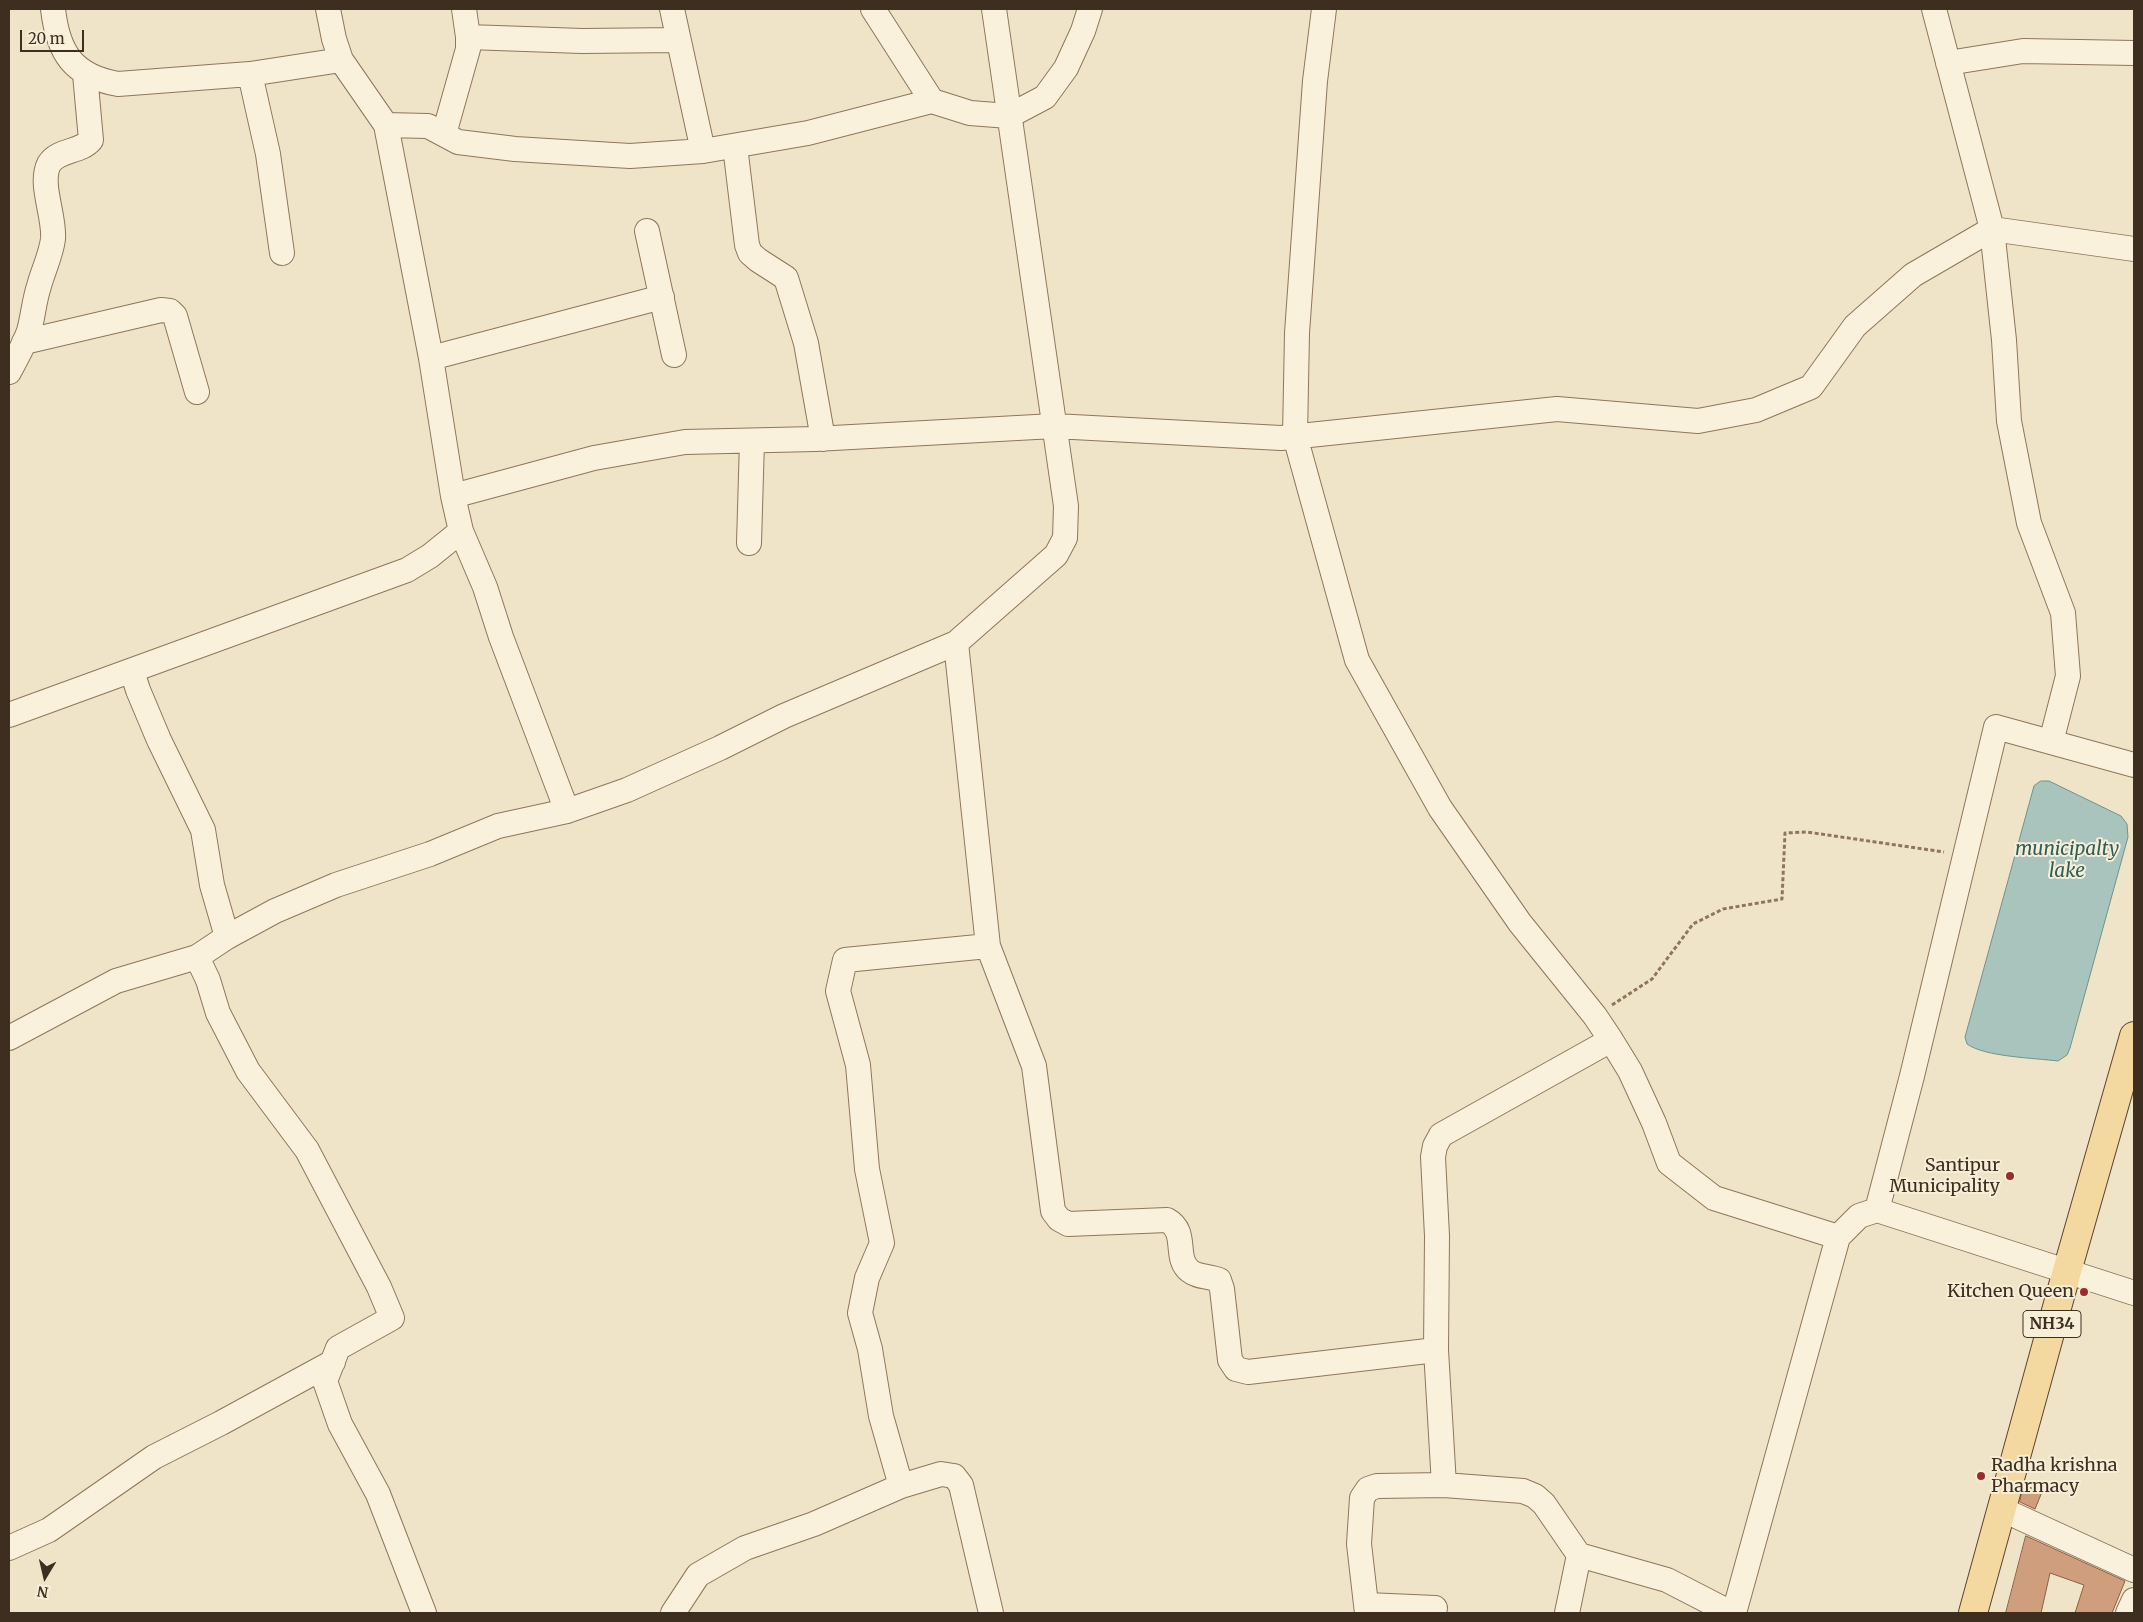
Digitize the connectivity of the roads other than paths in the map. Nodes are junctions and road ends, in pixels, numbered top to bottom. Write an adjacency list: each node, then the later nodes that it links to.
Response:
1 (53, 9): 15 (street)
2 (328, 9): 13 (street)
3 (464, 9): 10 (street)
4 (672, 9): 11 (street)
5 (873, 9): 17 (street)
6 (994, 9): 18 (street)
7 (1090, 9): 18 (street)
8 (1324, 9): 34 (street)
9 (1934, 9): 14 (street)
10 (468, 37): 11 (street); 20 (street)
11 (678, 40): 22 (street)
12 (2134, 52): 14 (street)
13 (341, 60): 16 (street); 19 (street)
14 (1948, 63): 23 (street)
15 (85, 74): 16 (street); 28 (street)
16 (250, 74): 26 (street)
17 (932, 101): 18 (street); 21 (street)
18 (1009, 116): 33 (street)
19 (386, 125): 20 (street); 30 (street)
20 (444, 134): 22 (street)
21 (735, 146): 22 (street); 35 (street)
22 (703, 151)
23 (1992, 229): 25 (street); 34 (street); 43 (street)
24 (647, 231): 27 (street)
25 (2134, 249)
26 (282, 253)
27 (662, 298): 29 (street); 30 (street)
28 (24, 342): 31 (street); 32 (street)
29 (674, 355)
30 (431, 358): 37 (street)
31 (9, 372)
32 (197, 392)
33 (1054, 426): 34 (street); 35 (street); 40 (street)
34 (1295, 436): 51 (street)
35 (823, 439): 36 (street)
36 (752, 441): 37 (street); 39 (street)
37 (453, 496): 38 (street)
38 (461, 531): 41 (street); 45 (street)
39 (749, 543)
40 (956, 643): 45 (street); 47 (street)
41 (132, 671): 42 (street); 46 (street)
42 (9, 715)
43 (2051, 742): 44 (street); 52 (street)
44 (2134, 765)
45 (567, 811): 46 (street)
46 (227, 937): 48 (street)
47 (988, 946): 56 (street); 59 (street)
48 (197, 957): 50 (street); 57 (street)
49 (2134, 1036): 54 (main road, NH34)
50 (9, 1038)
51 (1611, 1040): 53 (street); 56 (street)
52 (1877, 1210): 53 (street); 54 (street)
53 (1838, 1237): 71 (street)
54 (2067, 1272): 55 (street); 60 (main road, NH34)
55 (2134, 1293)
56 (1436, 1350): 58 (street)
57 (332, 1362): 61 (street); 67 (street)
58 (1444, 1485): 62 (street); 66 (street)
59 (901, 1486): 68 (street); 69 (street)
60 (2001, 1509): 63 (street); 72 (main road, NH34)
61 (9, 1548)
62 (1579, 1555): 70 (street); 71 (street)
63 (2134, 1570)
64 (2134, 1600): 73 (street)
65 (1435, 1608): 66 (street)
66 (1367, 1609)
67 (424, 1613)
68 (673, 1613)
69 (991, 1613)
70 (1567, 1613)
71 (1732, 1613)
72 (1973, 1613)
73 (2128, 1613)

